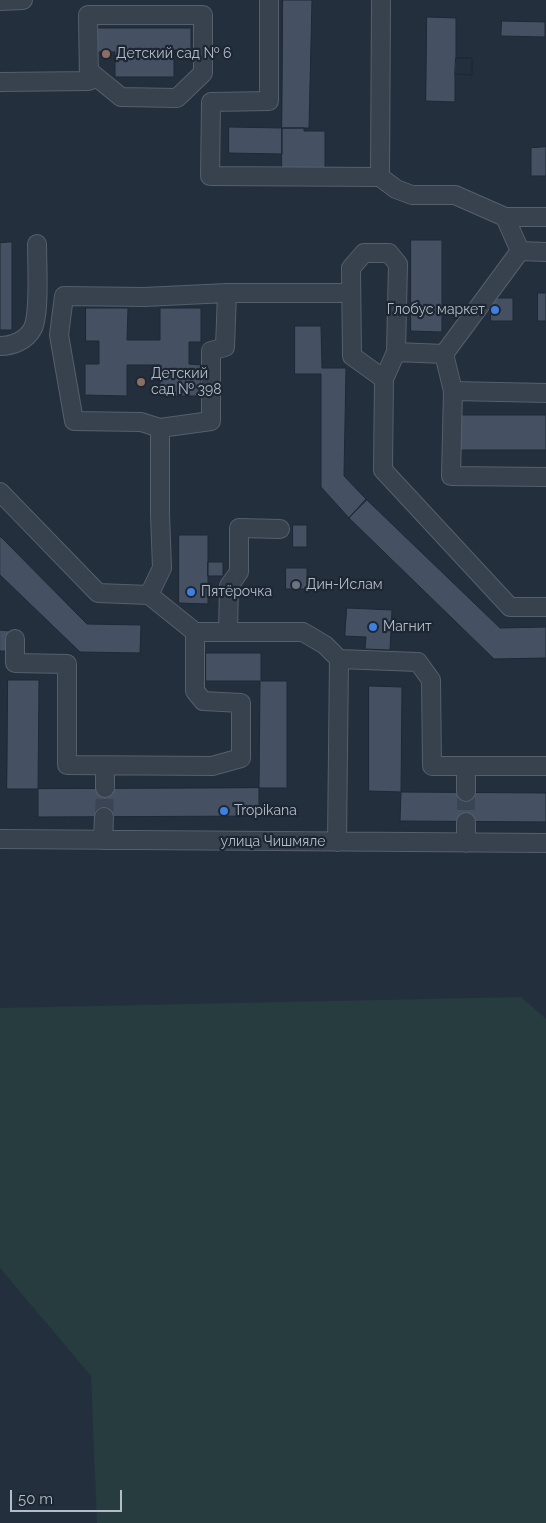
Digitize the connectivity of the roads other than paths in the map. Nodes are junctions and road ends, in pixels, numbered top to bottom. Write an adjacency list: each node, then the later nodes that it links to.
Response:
1 (0, 0): 2 (street)
2 (23, 0)
3 (269, 0): 7 (street)
4 (381, 0): 7 (street)
5 (89, 71): 5 (street); 6 (street)
6 (0, 82)
7 (380, 177): 8 (street)
8 (504, 217): 9 (street); 11 (street)
9 (546, 217)
10 (37, 244): 15 (street)
11 (520, 251): 12 (street); 17 (street)
12 (546, 252)
13 (227, 293): 14 (street); 21 (street); 21 (street)
14 (352, 293): 16 (street); 18 (street)
15 (0, 346)
16 (396, 352): 17 (street); 18 (street)
17 (444, 354): 19 (street)
18 (384, 379): 26 (street)
19 (453, 391): 20 (street); 22 (street)
20 (546, 392)
21 (160, 428): 25 (street)
22 (546, 477)
23 (0, 492): 25 (street)
24 (280, 529): 28 (street)
25 (149, 595): 27 (street)
26 (546, 607)
27 (195, 632): 28 (street); 31 (street)
28 (228, 632): 30 (street)
29 (14, 638): 31 (street)
30 (339, 659): 32 (street); 40 (street)
31 (105, 766): 34 (street)
32 (466, 766): 33 (street); 35 (street)
33 (546, 766)
34 (104, 788)
35 (466, 792)
36 (104, 817): 39 (street)
37 (466, 822): 41 (street)
38 (0, 839): 39 (street, улица Чишмяле)
39 (103, 840): 40 (street, улица Чишмяле)
40 (337, 842): 41 (street, улица Чишмяле)
41 (466, 843): 42 (street, улица Чишмяле)
42 (546, 843)

